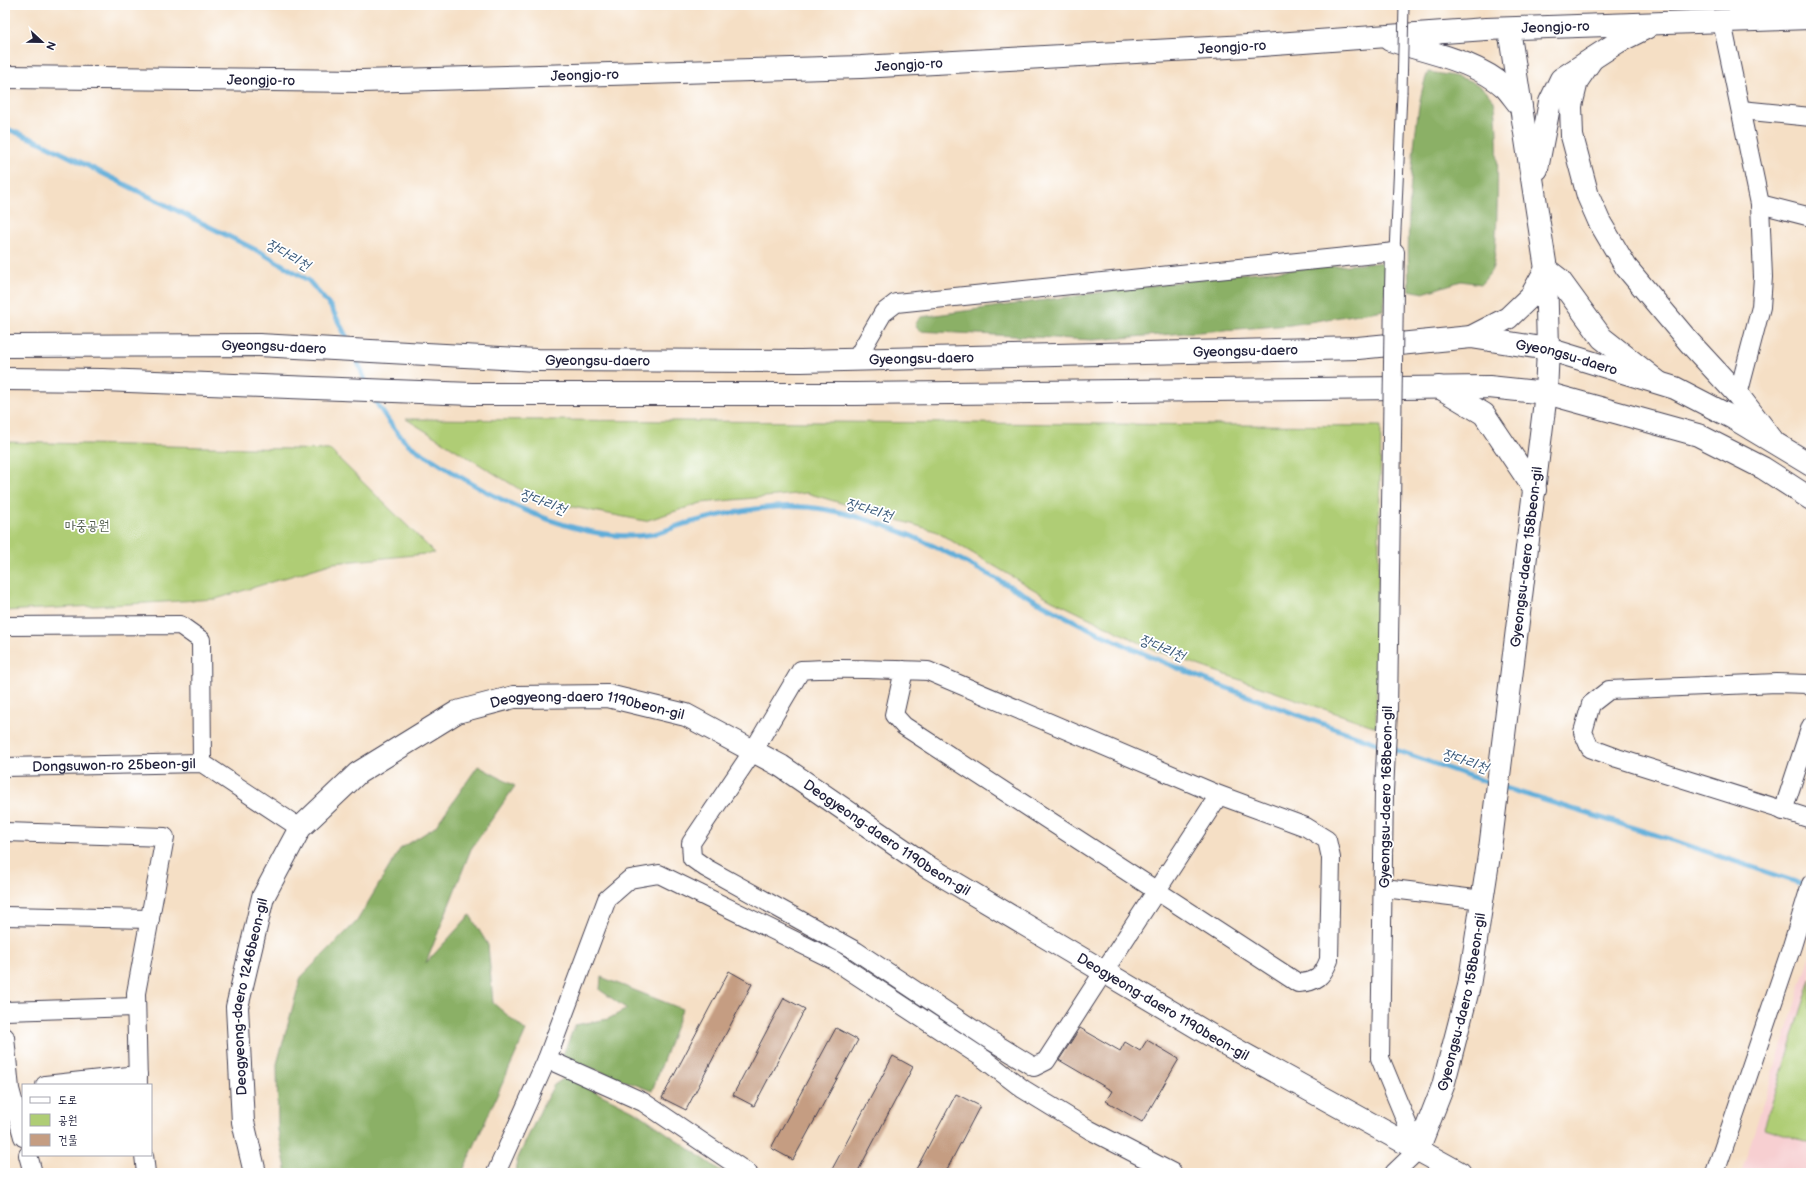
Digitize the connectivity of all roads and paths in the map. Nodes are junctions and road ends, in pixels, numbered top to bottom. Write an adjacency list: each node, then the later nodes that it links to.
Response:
1 (1404, 5): 15 (lane, bridge)
2 (1811, 18): 3 (main road, Jeongjo-ro)
3 (1722, 22): 4 (main road, Jeongjo-ro); 10 (street)
4 (1652, 24): 5 (main road, Jeongjo-ro); 7 (main road)
5 (1509, 29): 6 (main road, Jeongjo-ro); 9 (main road, Gyeongsu-daero 158beon-gil)
6 (1379, 36): 8 (main road, Jeongjo-ro); 9 (main road)
7 (1592, 59): 12 (main road); 25 (main road)
8 (5, 77)
9 (1522, 107): 12 (main road, Gyeongsu-daero 158beon-gil)
10 (1741, 110): 11 (street); 13 (street)
11 (1811, 117)
12 (1533, 184): 16 (main road, Gyeongsu-daero 158beon-gil)
13 (1760, 204): 14 (street); 25 (street)
14 (1811, 217)
15 (1395, 252): 20 (street); 43 (street, Gyeongsu-daero 168beon-gil, bridge)
16 (1546, 269): 17 (main road); 19 (main road, Gyeongsu-daero 158beon-gil); 22 (main road)
17 (1471, 338): 19 (main road, Gyeongsu-daero); 20 (main road, Gyeongsu-daero)
18 (5, 346): 20 (main road, Gyeongsu-daero)
19 (1548, 349): 22 (main road, Gyeongsu-daero); 24 (main road, Gyeongsu-daero 158beon-gil)
20 (855, 361)
21 (5, 379): 23 (main road)
22 (1659, 383): 26 (main road, Gyeongsu-daero)
23 (1439, 387): 24 (main road); 28 (main road)
24 (1546, 393): 28 (main road, Gyeongsu-daero 158beon-gil); 29 (main road)
25 (1738, 395): 26 (main road)
26 (1775, 444): 27 (main road, Gyeongsu-daero)
27 (1811, 465)
28 (1535, 490): 45 (main road, Gyeongsu-daero 158beon-gil)
29 (1811, 499)
30 (5, 626): 35 (street)
31 (904, 670): 34 (street); 37 (street); 44 (street)
32 (1811, 687): 38 (street)
33 (1811, 726): 38 (street)
34 (753, 751): 40 (main road, Deogyeong-daero 1190beon-gil); 48 (main road, Deogyeong-daero 1190beon-gil); 48 (street)
35 (202, 763): 36 (street, Dongsuwon-ro 25beon-gil); 40 (street, Dongsuwon-ro 25beon-gil)
36 (5, 767)
37 (1219, 795): 44 (street); 44 (street)
38 (1783, 811): 39 (street)
39 (1811, 819)
40 (300, 828): 62 (main road, Deogyeong-daero 1246beon-gil)
41 (5, 832): 47 (street)
42 (1811, 884): 68 (street)
43 (1384, 888): 45 (street); 57 (street, Gyeongsu-daero 168beon-gil)
44 (1156, 892): 48 (street)
45 (1483, 900): 57 (main road, Gyeongsu-daero 158beon-gil)
46 (5, 916): 47 (street)
47 (150, 919): 49 (street)
48 (1103, 971): 57 (main road, Deogyeong-daero 1190beon-gil)
49 (136, 1007): 50 (street); 53 (street)
50 (5, 1011)
51 (5, 1037): 55 (street)
52 (547, 1059): 63 (street); 64 (street); 65 (street)
53 (138, 1080): 54 (street)
54 (64, 1084)
55 (17, 1088): 56 (street)
56 (22, 1129)
57 (1418, 1150): 66 (street); 67 (main road, Deogyeong-daero 1190beon-gil)
58 (28, 1156): 60 (street)
59 (144, 1156): 61 (street)
60 (33, 1173)
61 (146, 1173)
62 (255, 1173)
63 (496, 1173)
64 (748, 1173)
65 (1173, 1173)
66 (1394, 1173)
67 (1460, 1173)
68 (1715, 1173)

